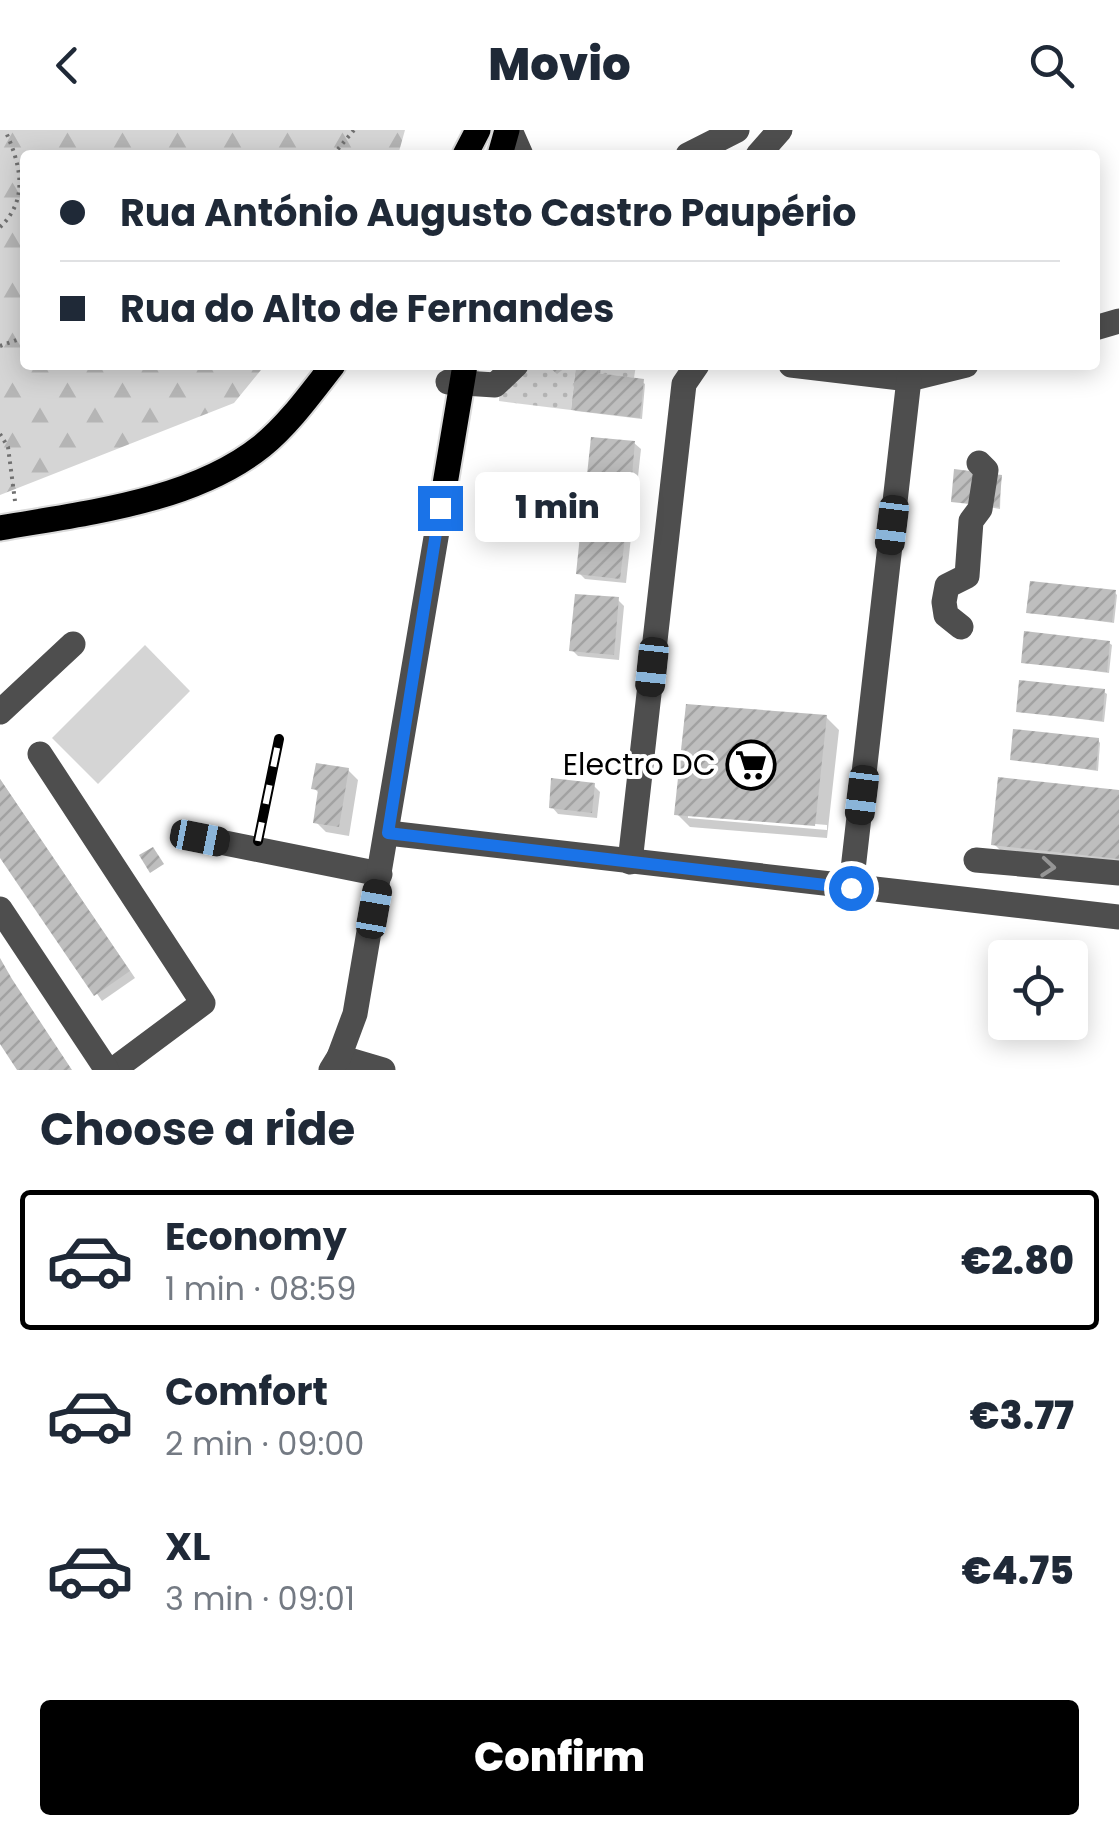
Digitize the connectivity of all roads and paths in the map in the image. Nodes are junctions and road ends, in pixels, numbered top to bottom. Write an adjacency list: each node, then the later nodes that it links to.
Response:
1 (5, 130): 8 (path)
2 (354, 130): 5 (path)
3 (738, 130): 6 (street)
4 (780, 130): 7 (street)
5 (336, 150)
6 (698, 150)
7 (762, 150)
8 (20, 166)
9 (20, 186): 10 (path)
10 (0, 227)
11 (329, 370): 21 (main road)
12 (511, 370): 16 (street)
13 (694, 370): 29 (street)
14 (833, 370): 17 (street)
15 (946, 370): 17 (street)
16 (456, 374): 20 (main road)
17 (909, 379): 32 (street)
18 (0, 434): 21 (path)
19 (988, 460): 22 (street)
20 (440, 508): 26 (street)
21 (9, 526)
22 (961, 627)
23 (73, 644): 24 (street)
24 (0, 712)
25 (40, 754): 36 (street)
26 (388, 833): 29 (street); 31 (street)
27 (200, 838): 31 (street)
28 (976, 860): 30 (street, one-way to 30)
29 (630, 862): 32 (street)
30 (1119, 873)
31 (380, 874): 35 (street)
32 (851, 888): 34 (street)
33 (0, 909): 36 (street)
34 (1119, 917)
35 (335, 1064): 37 (street)
36 (110, 1070)
37 (384, 1070)

